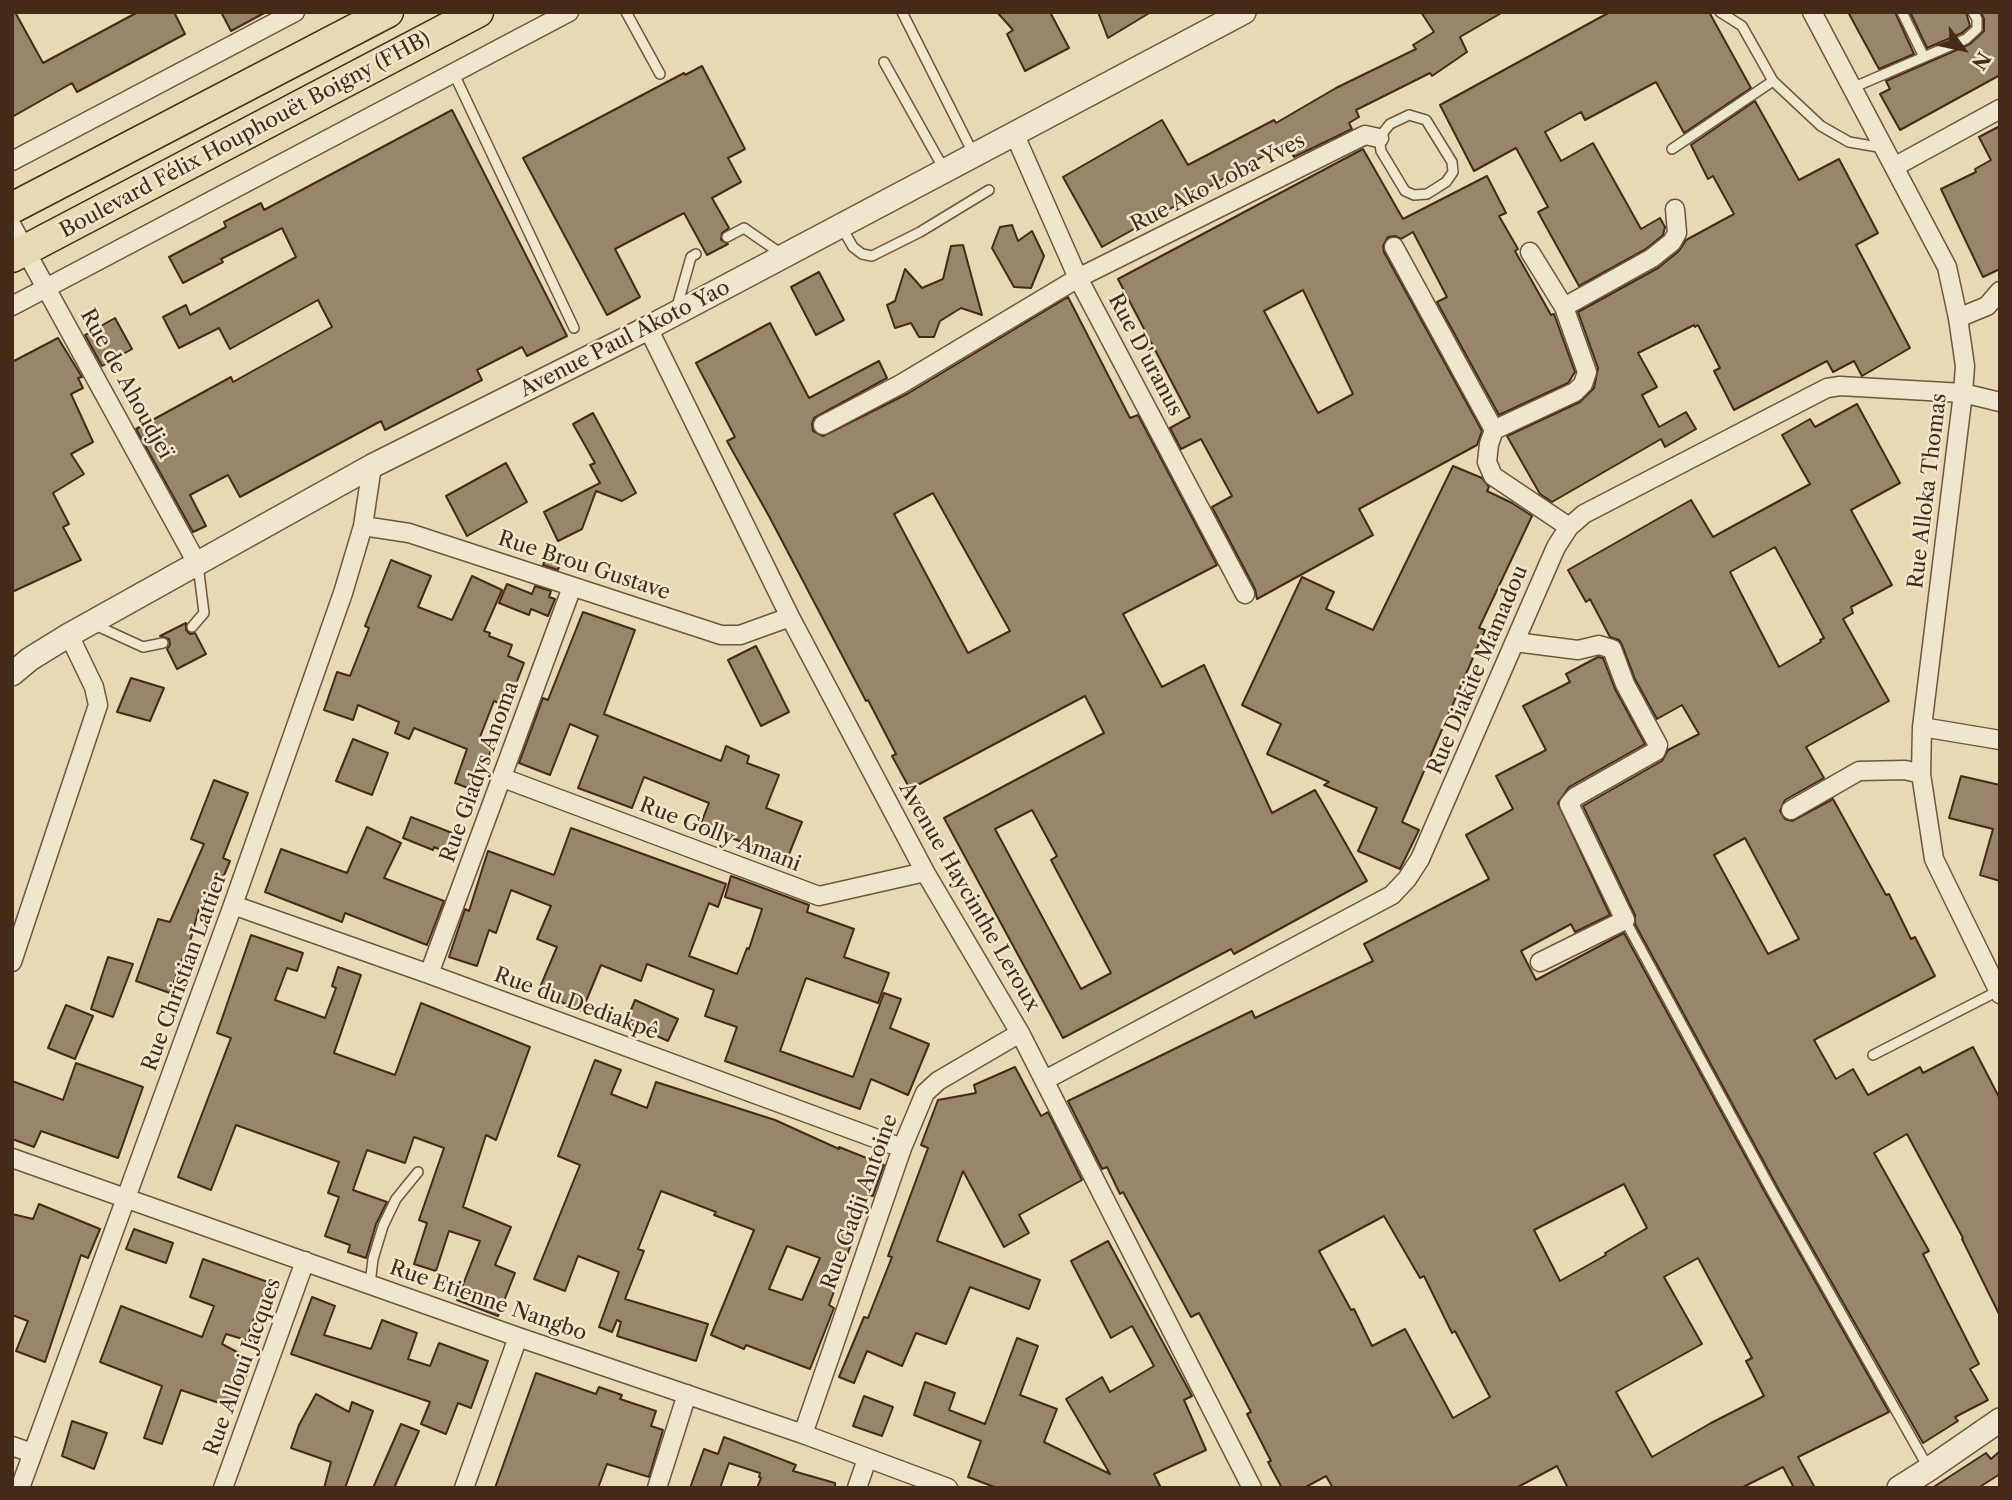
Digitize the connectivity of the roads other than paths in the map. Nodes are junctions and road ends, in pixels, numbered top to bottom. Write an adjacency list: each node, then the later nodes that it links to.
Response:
1 (295, 12): 24 (street)
2 (388, 12): 28 (highway, Boulevard Félix Houphouët Boigny (FHB))
3 (478, 12): 32 (highway, Boulevard Félix Houphouët Boigny (FHB))
4 (569, 12): 14 (street)
5 (626, 12): 15 (lane)
6 (902, 12): 23 (lane)
7 (1244, 12): 19 (street, Avenue Paul Akoto Yao)
8 (1720, 12): 16 (lane)
9 (1812, 12): 17 (street, Rue Alloka Thomas)
10 (1902, 12): 12 (lane)
11 (1973, 12): 12 (lane)
12 (1924, 57): 17 (lane)
13 (884, 62): 26 (lane)
14 (454, 74): 38 (street); 44 (lane)
15 (660, 74)
16 (1773, 81): 21 (lane); 22 (lane)
17 (1852, 88): 21 (street, Rue Alloka Thomas)
18 (2000, 109): 25 (street)
19 (1014, 133): 23 (street, Avenue Paul Akoto Yao); 37 (street, Rue D'uranus)
20 (1379, 138): 20 (lane); 37 (street, Rue Ako Loba Yves)
21 (1884, 148): 25 (street, Rue Alloka Thomas)
22 (1672, 149)
23 (974, 155): 26 (street, Avenue Paul Akoto Yao)
24 (12, 161)
25 (1894, 167): 43 (street, Rue Alloka Thomas)
26 (945, 171): 30 (street, Avenue Paul Akoto Yao)
27 (989, 190): 30 (lane)
28 (12, 208)
29 (1675, 209): 41 (street)
30 (841, 226): 36 (street, Avenue Paul Akoto Yao)
31 (727, 237): 36 (lane)
32 (17, 245): 38 (street, Rue de Ahoudjeï)
33 (1394, 247): 49 (street)
34 (1530, 252): 41 (street)
35 (696, 254): 42 (lane)
36 (785, 256): 42 (street, Avenue Paul Akoto Yao)
37 (1078, 278): 48 (street, Rue Ako Loba Yves); 55 (street, Rue D'uranus)
38 (46, 288): 40 (street); 53 (street, Rue de Ahoudjeï)
39 (2000, 291): 43 (street)
40 (12, 306)
41 (1564, 306): 49 (street)
42 (674, 314): 45 (street, Avenue Paul Akoto Yao)
43 (1958, 318): 46 (street, Rue Alloka Thomas)
44 (574, 328)
45 (648, 328): 50 (street, Avenue Paul Akoto Yao); 56 (street, Avenue Haycinthe Leroux)
46 (1964, 393): 47 (street, Rue Diakite Mamadou); 52 (street, Rue Diakite Mamadou); 63 (street, Rue Alloka Thomas)
47 (2000, 402)
48 (823, 425)
49 (1494, 430): 52 (street)
50 (372, 466): 51 (street, Rue Christian Lattier); 53 (street, Avenue Paul Akoto Yao)
51 (363, 526): 54 (street, Rue Brou Gustave); 69 (street, Rue Christian Lattier)
52 (1569, 527): 60 (street, Rue Diakite Mamadou)
53 (198, 565): 57 (street, Avenue Paul Akoto Yao); 58 (lane)
54 (572, 587): 56 (street, Rue Brou Gustave); 66 (street, Rue Gladys Anoma)
55 (1245, 593)
56 (790, 617): 68 (street, Avenue Haycinthe Leroux)
57 (90, 623): 59 (street, Avenue Paul Akoto Yao); 61 (lane)
58 (192, 627)
59 (69, 635): 62 (street, Avenue Paul Akoto Yao); 71 (street)
60 (1516, 642): 70 (street); 77 (street, Rue Diakite Mamadou)
61 (163, 643)
62 (12, 674)
63 (1922, 727): 64 (street); 65 (street, Rue Alloka Thomas)
64 (2000, 740)
65 (1922, 774): 67 (street); 74 (street, Rue Alloka Thomas)
66 (503, 778): 68 (street, Rue Golly Amani); 73 (street, Rue Gladys Anoma)
67 (1791, 810)
68 (925, 872): 75 (street, Avenue Haycinthe Leroux)
69 (233, 905): 73 (street, Rue du Dediakpê); 81 (street, Rue Christian Lattier)
70 (1625, 920): 72 (street); 91 (lane)
71 (12, 962)
72 (1540, 962)
73 (429, 974): 78 (street, Rue du Dediakpê)
74 (1999, 993): 76 (lane)
75 (1020, 1032): 77 (street, Avenue Haycinthe Leroux); 78 (street, Rue Gadji Antoine)
76 (1873, 1055)
77 (1045, 1080): 92 (street, Avenue Haycinthe Leroux)
78 (902, 1148): 87 (street, Rue Gadji Antoine)
79 (12, 1158): 81 (street, Rue Etienne Nangbo)
80 (418, 1172): 83 (lane)
81 (127, 1199): 82 (street, Rue Etienne Nangbo); 89 (street, Rue Christian Lattier)
82 (305, 1261): 83 (street, Rue Etienne Nangbo); 94 (street, Rue Alloui Jacques)
83 (370, 1284): 84 (street, Rue Etienne Nangbo)
84 (518, 1336): 85 (street, Rue Etienne Nangbo); 95 (street)
85 (687, 1394): 87 (street, Rue Etienne Nangbo); 96 (street)
86 (2000, 1420): 91 (street)
87 (803, 1434): 90 (street, Rue Etienne Nangbo)
88 (12, 1446): 89 (street)
89 (32, 1453): 93 (street, Rue Christian Lattier)
90 (867, 1459): 97 (street); 98 (street, Rue Etienne Nangbo)
91 (1929, 1469): 99 (street)
92 (1246, 1485)
93 (20, 1488)
94 (223, 1488)
95 (464, 1488)
96 (657, 1488)
97 (857, 1488)
98 (948, 1488)
99 (1899, 1488)

